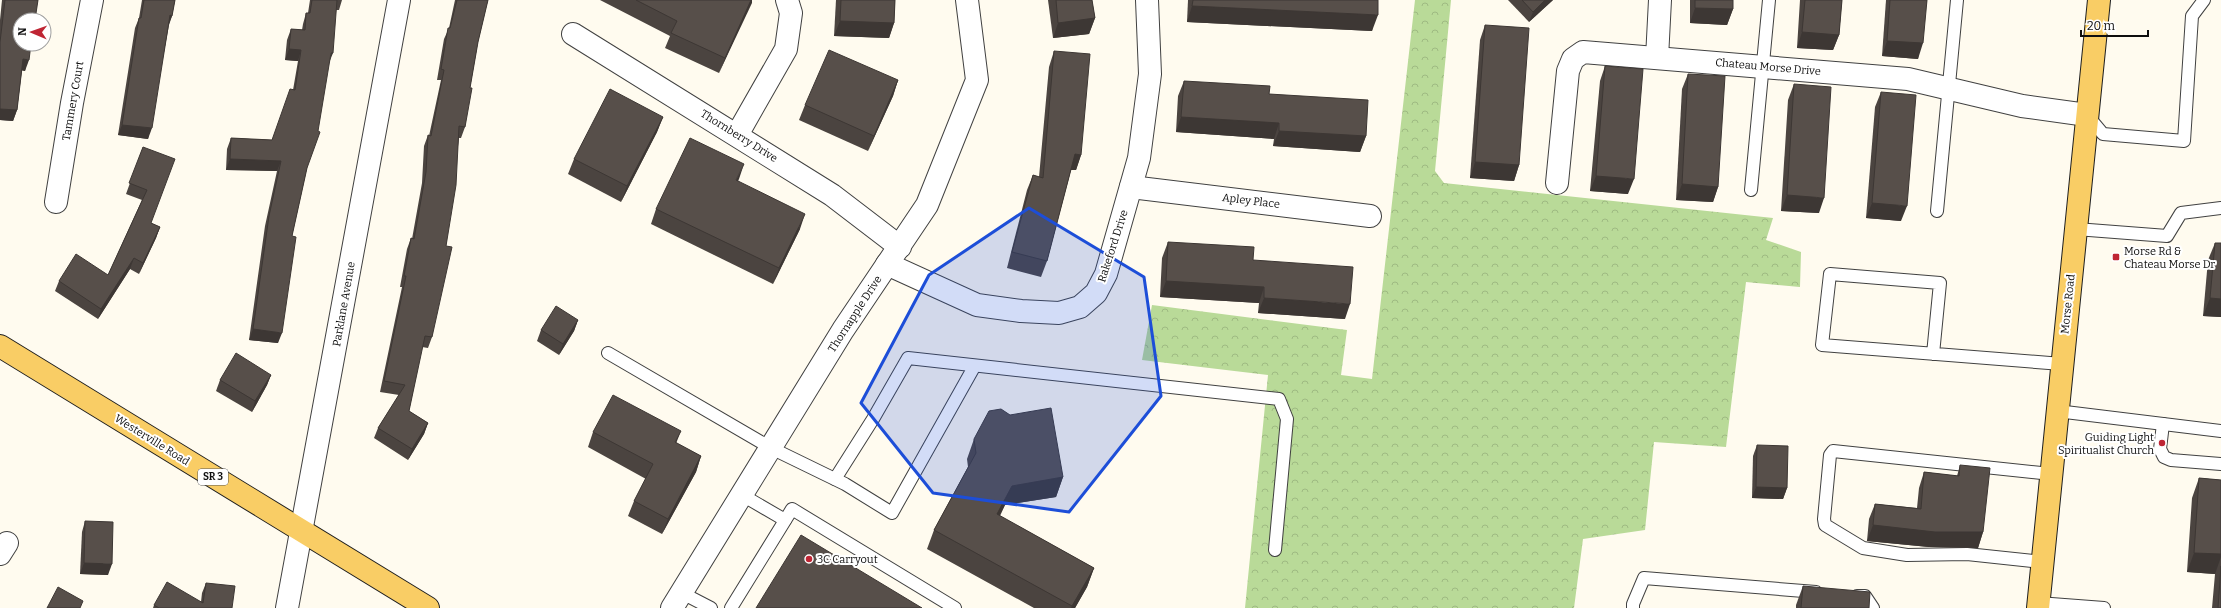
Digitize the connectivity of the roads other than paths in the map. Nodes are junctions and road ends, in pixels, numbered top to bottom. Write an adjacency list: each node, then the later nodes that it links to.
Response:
1 (92, 0): 20 (street, Tammery Court)
2 (399, 0): 40 (street, Parklane Avenue)
3 (787, 0): 16 (street)
4 (967, 0): 25 (street, Thornapple Drive)
5 (1147, 0): 18 (street, Rakeford Drive)
6 (1660, 0): 12 (street)
7 (1769, 0): 13 (lane)
8 (1957, 0): 14 (lane)
9 (2098, 0): 15 (main road, Morse Road)
10 (2204, 0): 15 (lane)
11 (573, 34): 16 (street, Thornberry Drive)
12 (1657, 58): 13 (street, Chateau Morse Drive); 17 (street, Chateau Morse Drive)
13 (1763, 67): 14 (street, Chateau Morse Drive); 19 (lane)
14 (1948, 88): 15 (street, Chateau Morse Drive); 22 (lane)
15 (2087, 115): 24 (main road, Morse Road)
16 (737, 135): 25 (street, Thornberry Drive)
17 (1558, 183)
18 (1131, 187): 23 (street, Apley Place); 25 (street, Rakeford Drive)
19 (1751, 190)
20 (56, 202)
21 (2221, 208): 24 (lane)
22 (1937, 211)
23 (1370, 216)
24 (2076, 229): 29 (main road, Morse Road)
25 (893, 256): 34 (street, Thornapple Drive)
26 (0, 346): 40 (main road, Westerville Road / SR 3)
27 (608, 353): 34 (lane)
28 (1933, 354): 28 (lane); 29 (lane)
29 (2062, 364): 31 (main road, Morse Road)
30 (974, 366): 37 (lane); 37 (lane); 41 (lane)
31 (2057, 411): 32 (lane); 36 (main road, Morse Road)
32 (2163, 424): 33 (lane); 35 (lane)
33 (2221, 431)
34 (771, 448): 37 (lane); 38 (street, Thornapple Drive)
35 (2221, 464)
36 (2051, 474): 42 (main road, Morse Road); 42 (lane)
37 (835, 479)
38 (742, 495): 39 (lane); 45 (street, Thornapple Drive)
39 (785, 520): 50 (lane); 51 (lane)
40 (302, 532): 47 (street, Parklane Avenue); 48 (main road, Westerville Road / SR 3)
41 (1275, 550)
42 (2042, 562): 46 (main road, Morse Road)
43 (1825, 593): 52 (lane)
44 (1841, 594): 53 (lane)
45 (677, 600): 49 (lane)
46 (2038, 606): 54 (lane)
47 (288, 608)
48 (428, 608)
49 (710, 608)
50 (731, 608)
51 (955, 608)
52 (1633, 608)
53 (1873, 608)
54 (2104, 608)

